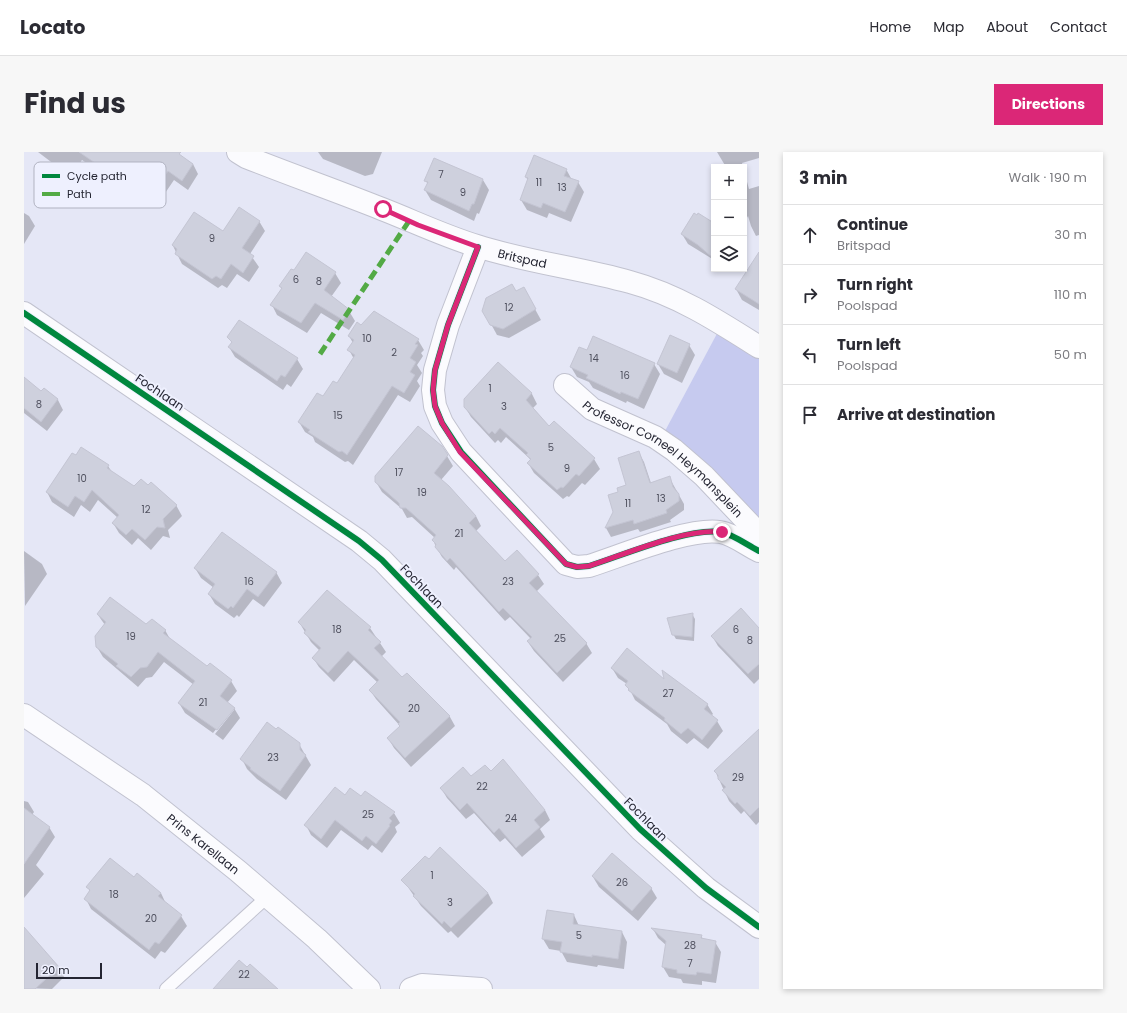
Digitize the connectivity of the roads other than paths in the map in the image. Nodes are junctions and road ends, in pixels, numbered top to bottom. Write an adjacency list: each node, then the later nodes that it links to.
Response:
1 (238, 152): 2 (street, Britspad)
2 (478, 247): 4 (street, Britspad); 7 (street)
3 (24, 313): 10 (street, Fochlaan)
4 (759, 347)
5 (565, 384): 6 (street, Professor Corneel Heymansplein)
6 (759, 534)
7 (759, 551)
8 (24, 715): 9 (street, Prins Karellaan)
9 (267, 897): 11 (lane); 12 (street, Prins Karellaan)
10 (759, 927)
11 (166, 989)
12 (369, 989)
13 (411, 989): 14 (street)
14 (481, 989)

